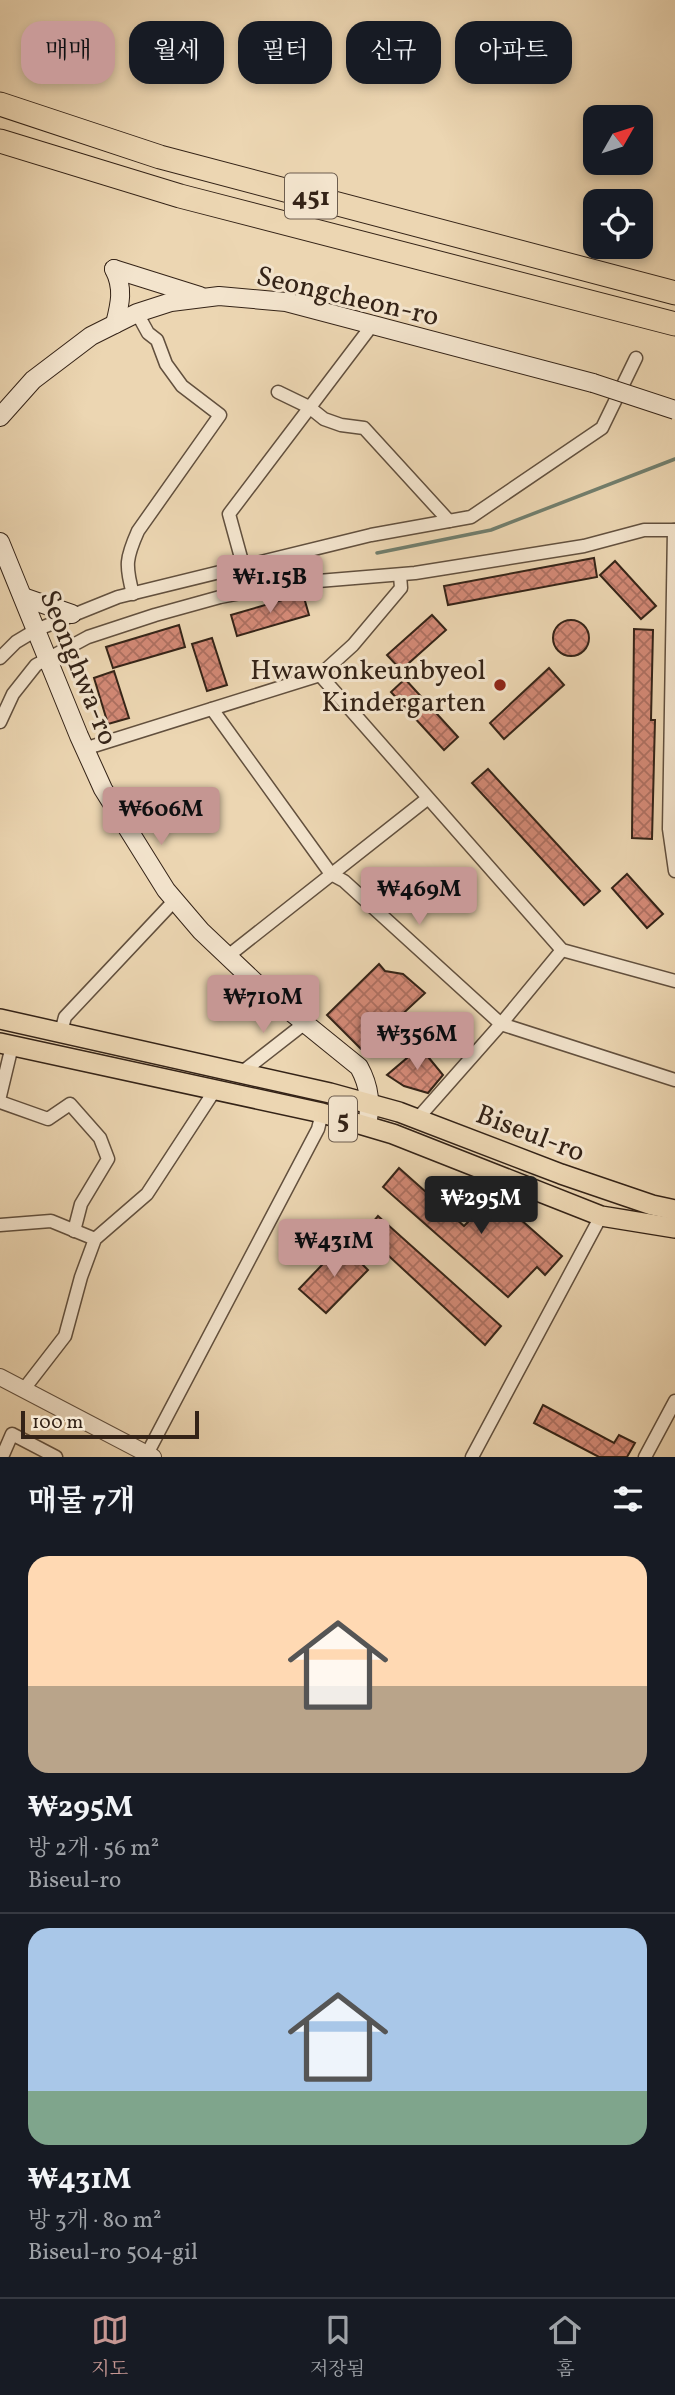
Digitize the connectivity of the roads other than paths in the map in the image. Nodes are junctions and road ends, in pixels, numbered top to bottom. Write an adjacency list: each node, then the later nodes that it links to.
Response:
1 (0, 104): 3 (highway, 451)
2 (0, 141): 8 (highway, 451)
3 (675, 293)
4 (203, 297): 5 (main road, Seongcheon-ro); 6 (main road); 7 (main road, Seongcheon-ro)
5 (138, 313): 6 (main road, Seongcheon-ro); 19 (street)
6 (115, 324): 13 (main road, Seongcheon-ro)
7 (373, 324): 11 (street); 12 (main road, Seongcheon-ro, bridge)
8 (675, 324)
9 (636, 358): 14 (street)
10 (278, 392): 11 (street)
11 (309, 407): 14 (street); 17 (street)
12 (675, 410)
13 (0, 417)
14 (449, 521): 17 (street)
15 (675, 530): 18 (street); 31 (street)
16 (0, 542): 20 (main road, Seonghwa-ro)
17 (243, 565): 19 (street)
18 (400, 575): 24 (street); 25 (street)
19 (133, 594): 21 (street)
20 (23, 597): 21 (main road); 22 (main road, Seonghwa-ro)
21 (72, 614): 22 (street)
22 (36, 630): 23 (street); 24 (main road, Seonghwa-ro)
23 (0, 658)
24 (48, 658): 26 (street); 29 (main road, Seonghwa-ro)
25 (320, 675): 27 (street); 30 (street)
26 (4, 701): 28 (street)
27 (212, 709): 29 (street); 32 (street)
28 (0, 722)
29 (84, 749): 33 (main road, Seonghwa-ro)
30 (427, 799): 32 (street); 34 (street)
31 (675, 872)
32 (331, 874): 35 (street); 39 (street)
33 (174, 900): 35 (main road, Seonghwa-ro); 40 (street)
34 (562, 950): 36 (street); 39 (street)
35 (228, 956): 38 (main road, Seonghwa-ro)
36 (675, 981)
37 (0, 1019): 40 (main road, Biseul-ro / 5)
38 (305, 1023): 42 (street); 48 (main road, Seonghwa-ro)
39 (501, 1024): 43 (street); 51 (street)
40 (61, 1032): 42 (main road, Biseul-ro / 5)
41 (6, 1044): 45 (main road, Biseul-ro / 5); 46 (street)
42 (241, 1073): 44 (main road, Biseul-ro / 5)
43 (675, 1080)
44 (295, 1085): 48 (main road, Biseul-ro / 5); 49 (main road)
45 (215, 1090): 49 (main road, Biseul-ro / 5); 60 (street)
46 (0, 1096)
47 (0, 1102): 59 (street)
48 (371, 1104): 51 (main road, Biseul-ro / 5); 52 (main road, Seonghwa-ro)
49 (291, 1106): 50 (main road, Biseul-ro / 5)
50 (321, 1113): 52 (main road, Biseul-ro / 5); 64 (street)
51 (418, 1118): 53 (main road, Biseul-ro / 5)
52 (367, 1126): 54 (main road, Biseul-ro / 5)
53 (459, 1135): 54 (main road); 55 (main road, Biseul-ro / 5)
54 (420, 1144): 56 (main road, Biseul-ro / 5)
55 (675, 1210)
56 (601, 1216): 58 (main road, Biseul-ro / 5); 67 (street)
57 (0, 1225): 59 (street)
58 (675, 1228)
59 (74, 1231): 60 (street)
60 (95, 1238): 62 (street)
61 (0, 1377): 62 (street)
62 (24, 1389): 64 (street)
63 (675, 1401): 68 (street)
64 (150, 1455)
65 (2, 1457): 66 (street)
66 (56, 1457)
67 (472, 1457)
68 (645, 1457)

